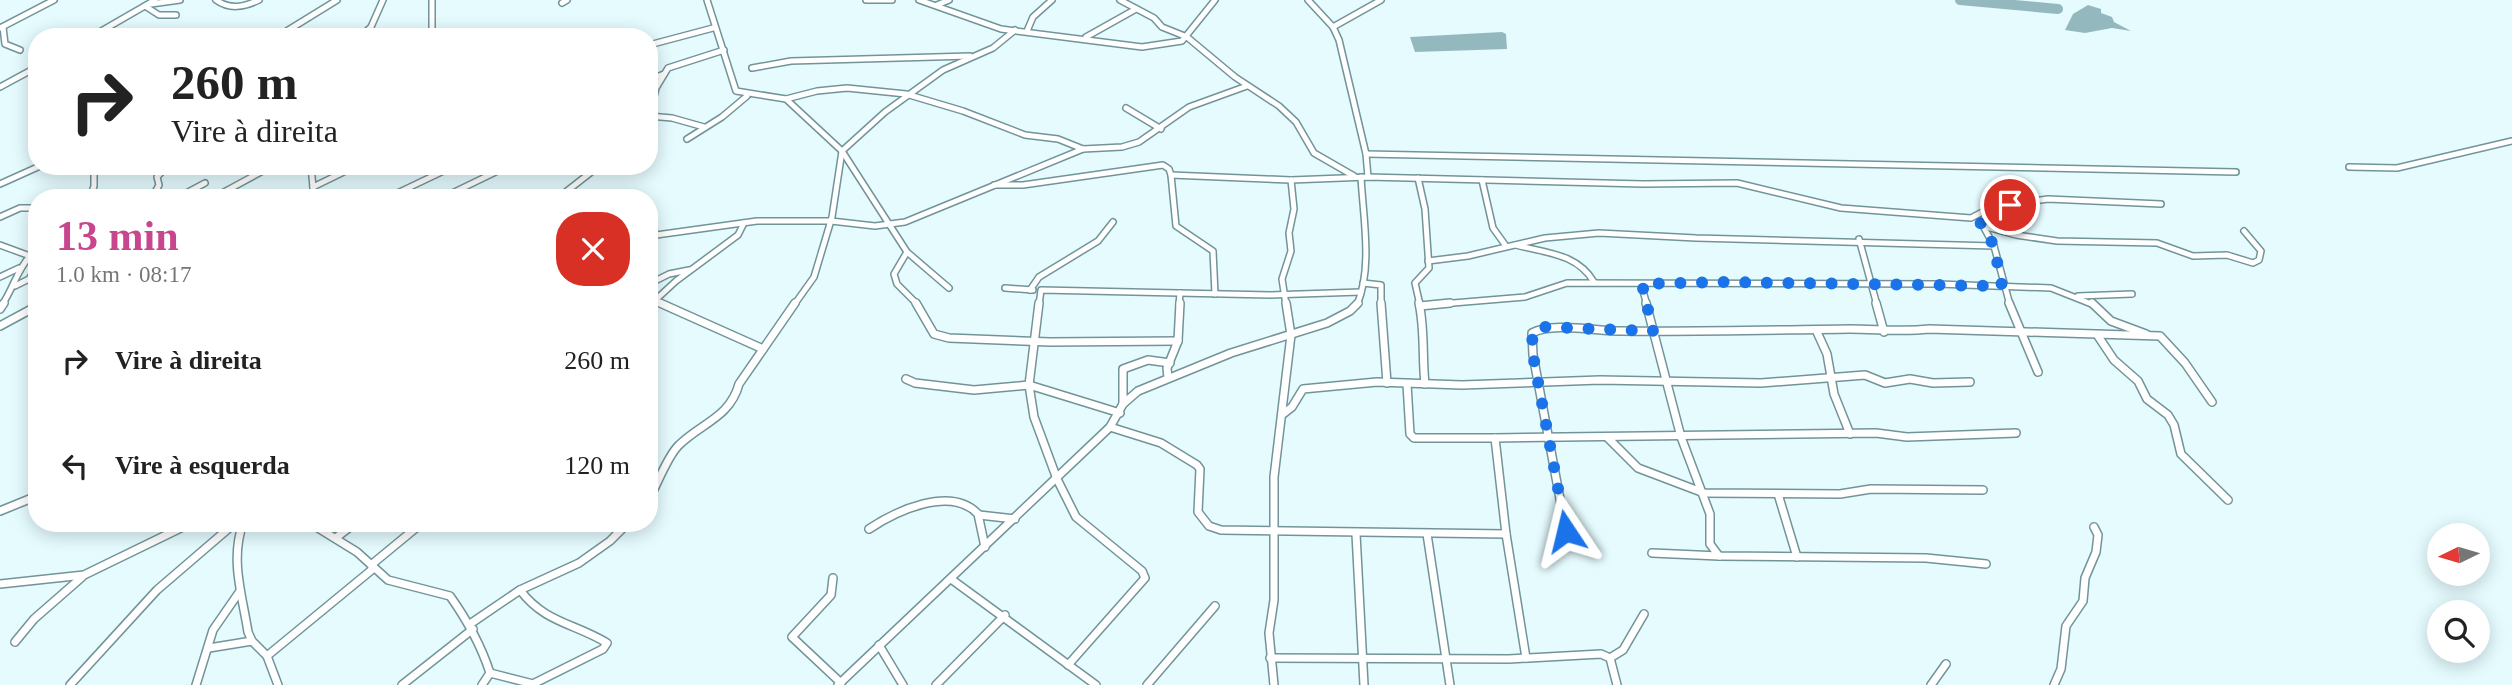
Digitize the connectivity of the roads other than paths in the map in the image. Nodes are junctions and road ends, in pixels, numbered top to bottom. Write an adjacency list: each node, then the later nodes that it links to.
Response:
1 (54, 0): 24 (street)
2 (155, 0): 19 (street)
3 (180, 0): 19 (street)
4 (216, 0): 5 (street)
5 (259, 0)
6 (337, 0): 26 (street)
7 (383, 0): 27 (street)
8 (432, 0): 28 (street)
9 (707, 0): 29 (street)
10 (866, 0): 11 (street)
11 (892, 0)
12 (919, 0): 20 (street)
13 (949, 0): 20 (street)
14 (1052, 0): 31 (street)
15 (1120, 0): 21 (street)
16 (1215, 0): 32 (street)
17 (1308, 0): 23 (street)
18 (1381, 0): 23 (street)
19 (147, 5): 22 (street); 25 (street)
20 (937, 5): 30 (street)
21 (1136, 9): 32 (street); 33 (street)
22 (176, 15)
23 (1333, 27): 56 (street)
24 (1, 28): 35 (street)
25 (107, 28)
26 (292, 28)
27 (369, 28)
28 (432, 28)
29 (713, 28): 34 (street); 36 (street)
30 (1015, 30): 31 (street); 37 (street)
31 (1027, 31): 33 (street)
32 (1187, 37): 33 (street); 43 (street)
33 (1084, 38)
34 (658, 43)
35 (20, 50)
36 (724, 50): 40 (street); 46 (street)
37 (971, 56): 38 (street); 45 (street)
38 (752, 68)
39 (28, 72): 44 (street)
40 (664, 74): 41 (street); 42 (street)
41 (658, 76)
42 (658, 84)
43 (1247, 86): 51 (street); 67 (street)
44 (0, 87)
45 (909, 95): 47 (street); 54 (street); 55 (street)
46 (747, 96): 47 (street); 50 (street)
47 (786, 99): 55 (street)
48 (1126, 108): 51 (street)
49 (658, 117): 50 (street)
50 (704, 127): 52 (street)
51 (1161, 129): 54 (street)
52 (687, 139)
53 (2512, 141): 57 (street)
54 (1083, 149): 73 (street)
55 (842, 151): 84 (street); 87 (street)
56 (1366, 154): 59 (street); 67 (street)
57 (2349, 167)
58 (28, 171): 72 (street)
59 (2236, 172)
60 (255, 175): 76 (street)
61 (312, 175): 74 (street)
62 (338, 175): 74 (street)
63 (435, 175): 77 (street)
64 (489, 175): 78 (street)
65 (587, 175): 79 (street)
66 (1171, 175): 69 (street); 73 (street); 117 (street)
67 (1362, 177): 68 (street); 69 (street); 106 (street)
68 (1418, 178): 70 (street); 99 (street)
69 (1291, 180): 119 (street)
70 (1482, 180): 82 (street); 94 (street)
71 (205, 183): 75 (street)
72 (0, 184)
73 (994, 185): 87 (street)
74 (313, 187)
75 (194, 189)
76 (230, 189)
77 (406, 189)
78 (461, 189)
79 (570, 189)
80 (2161, 204): 82 (street)
81 (28, 208): 83 (street)
82 (1977, 217): 88 (street)
83 (0, 218)
84 (831, 221): 86 (street); 87 (street); 137 (street)
85 (1113, 222): 113 (street)
86 (744, 223): 90 (street); 101 (street)
87 (888, 224): 96 (street)
88 (1983, 226): 89 (street); 95 (street)
89 (2244, 231)
90 (658, 235)
91 (1859, 239): 92 (street); 95 (street); 108 (street)
92 (1514, 244): 94 (street); 105 (street)
93 (0, 245): 97 (street)
94 (1506, 246): 99 (street)
95 (1994, 246): 110 (street)
96 (907, 252): 111 (street); 135 (street)
97 (28, 256)
98 (28, 258): 100 (street)
99 (1429, 261): 124 (street)
100 (19, 268): 102 (street); 109 (street)
101 (691, 270): 104 (street); 121 (street)
102 (0, 277)
103 (28, 280): 109 (street)
104 (658, 280)
105 (1594, 282): 107 (street); 124 (street)
106 (1363, 283): 115 (street); 145 (street)
107 (1642, 284): 108 (street); 128 (street)
108 (1871, 284): 110 (street); 130 (street)
109 (15, 286): 122 (street)
110 (2002, 286): 120 (street); 131 (street)
111 (949, 288)
112 (1005, 288): 113 (street)
113 (1030, 289): 114 (street)
114 (1041, 290): 116 (street); 135 (street)
115 (1361, 292): 119 (street); 132 (street)
116 (1180, 293): 117 (street); 136 (street)
117 (1215, 293): 119 (street)
118 (2133, 294): 120 (street)
119 (1284, 295): 132 (street)
120 (2076, 296): 134 (street)
121 (658, 299)
122 (3, 302): 125 (street)
123 (658, 306): 137 (street)
124 (1420, 306): 148 (street)
125 (0, 309)
126 (28, 311): 127 (street)
127 (0, 326)
128 (1653, 331): 129 (street); 143 (street); 144 (street)
129 (1817, 332): 130 (street); 142 (street)
130 (1884, 332): 131 (street)
131 (2020, 333): 133 (street); 139 (street)
132 (1291, 335): 141 (street); 153 (street)
133 (2098, 336): 134 (street); 167 (street)
134 (2151, 336): 150 (street)
135 (1035, 340): 136 (street); 149 (street)
136 (1178, 341): 138 (street)
137 (763, 349): 162 (street)
138 (1170, 363): 141 (street); 151 (street)
139 (2038, 372)
140 (906, 379): 149 (street)
141 (1168, 379): 151 (street)
142 (1830, 380): 143 (street); 146 (street); 156 (street)
143 (1667, 381): 144 (street); 157 (street)
144 (1540, 382): 148 (street); 159 (street)
145 (1387, 383): 147 (street); 153 (street)
146 (1970, 383)
147 (1407, 384): 148 (street); 158 (street)
148 (1425, 384)
149 (1029, 385): 152 (street); 161 (street)
150 (2212, 401)
151 (1123, 404): 152 (street)
152 (1120, 413): 154 (street)
153 (1283, 414): 173 (street)
154 (1110, 427): 161 (street); 173 (street)
155 (2016, 433): 156 (street)
156 (1850, 434): 157 (street)
157 (1681, 437): 160 (street); 164 (street)
158 (1495, 438): 159 (street); 184 (street)
159 (1550, 438): 160 (street); 174 (street)
160 (1607, 438): 164 (street)
161 (1057, 479): 170 (street); 213 (street)
162 (658, 483)
163 (1983, 490): 165 (street)
164 (1704, 493): 165 (street); 188 (street)
165 (1778, 494): 189 (street)
166 (28, 500): 168 (street)
167 (2228, 500)
168 (0, 511)
169 (979, 515): 170 (street); 172 (street); 186 (street)
170 (1015, 519): 186 (street)
171 (2094, 527): 231 (street)
172 (869, 529)
173 (1273, 531): 182 (street); 208 (street)
174 (1566, 531)
175 (172, 532): 192 (street)
176 (225, 532): 216 (street)
177 (240, 532): 197 (street)
178 (327, 532): 185 (street)
179 (343, 532): 185 (street)
180 (412, 532): 191 (street)
181 (619, 532): 196 (street)
182 (1356, 534): 183 (street); 209 (street)
183 (1427, 534): 184 (street); 207 (street)
184 (1506, 534): 210 (street)
185 (337, 537): 191 (street)
186 (985, 547): 194 (street)
187 (1651, 553): 188 (street)
188 (1719, 556): 189 (street)
189 (1797, 557): 190 (street)
190 (1986, 564)
191 (373, 567): 201 (street); 206 (street)
192 (84, 575): 195 (street); 203 (street)
193 (833, 578): 215 (street)
194 (951, 579): 200 (street); 204 (street)
195 (0, 584)
196 (520, 590): 201 (street); 221 (street)
197 (240, 591): 202 (street); 205 (street)
198 (1214, 606): 225 (street)
199 (1644, 614): 211 (street)
200 (1005, 615): 213 (street); 223 (street)
201 (471, 626): 214 (street); 219 (street)
202 (252, 641): 205 (street); 206 (street)
203 (15, 642)
204 (879, 645): 215 (street); 222 (street)
205 (209, 648): 217 (street)
206 (267, 656): 218 (street)
207 (1446, 657): 209 (street); 210 (street); 228 (street)
208 (1270, 658): 209 (street); 226 (street)
209 (1362, 658): 227 (street)
210 (1526, 658): 211 (street)
211 (1610, 658): 229 (street)
212 (1947, 664): 230 (street)
213 (1068, 665): 224 (street)
214 (491, 673): 220 (street); 221 (street)
215 (840, 684)
216 (70, 685)
217 (196, 685)
218 (278, 685)
219 (402, 685)
220 (482, 685)
221 (532, 685)
222 (903, 685)
223 (936, 685)
224 (1096, 685)
225 (1147, 685)
226 (1274, 685)
227 (1364, 685)
228 (1450, 685)
229 (1618, 685)
230 (1931, 685)
231 (2054, 685)

